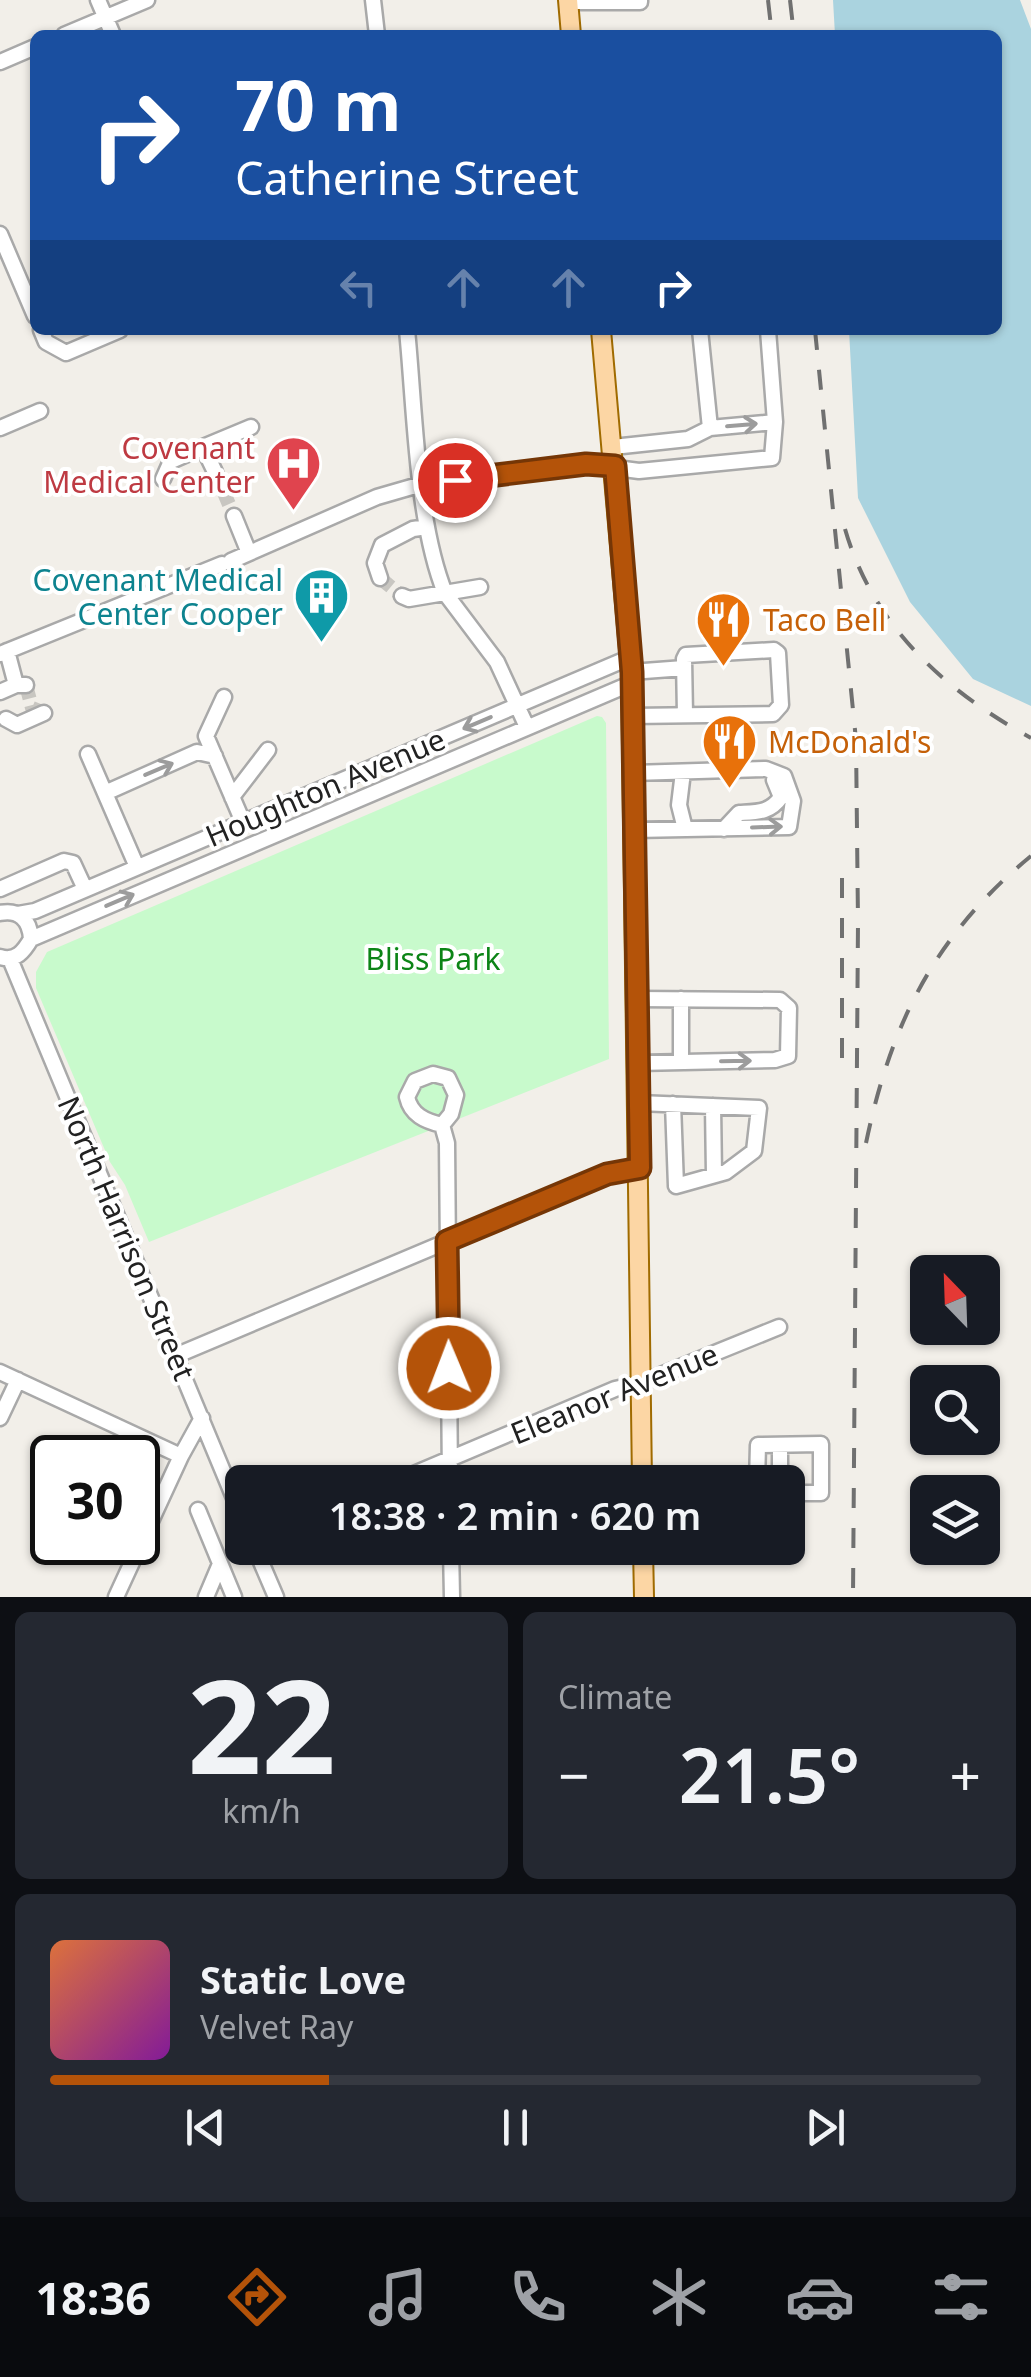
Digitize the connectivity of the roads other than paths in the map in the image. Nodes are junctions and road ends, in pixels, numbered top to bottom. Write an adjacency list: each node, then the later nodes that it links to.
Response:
1 (98, 0): 6 (street)
2 (147, 0): 6 (street)
3 (374, 0): 9 (street)
4 (640, 0): 5 (street)
5 (565, 1): 10 (main road)
6 (106, 18): 7 (street); 8 (street)
7 (76, 30)
8 (111, 30)
9 (377, 30)
10 (571, 30)
11 (30, 49): 12 (street)
12 (0, 62)
13 (0, 234): 14 (street)
14 (30, 304)
15 (43, 335): 16 (street)
16 (108, 335)
17 (407, 335): 31 (street)
18 (602, 335): 27 (main road)
19 (701, 335): 25 (street)
20 (768, 335): 22 (street)
21 (40, 411): 24 (street)
22 (775, 422): 25 (street, one-way to 22); 28 (street)
23 (250, 427): 26 (street)
24 (0, 428)
25 (710, 428): 27 (street)
26 (204, 447): 29 (street); 30 (street)
27 (613, 447): 28 (main road)
28 (615, 466): 31 (street); 41 (main road)
29 (215, 472)
30 (163, 479)
31 (422, 484): 33 (street); 34 (street)
32 (234, 516): 34 (street)
33 (427, 527): 35 (street); 37 (street)
34 (249, 553): 39 (street)
35 (380, 578)
36 (480, 587): 37 (street)
37 (445, 593): 38 (street); 44 (street)
38 (402, 596)
39 (3, 653): 42 (street)
40 (684, 668): 41 (street); 47 (street); 47 (street)
41 (631, 671): 44 (street, Houghton Avenue); 48 (main road); 49 (street, Houghton Avenue)
42 (0, 692)
43 (224, 697): 52 (street)
44 (518, 705): 49 (street); 57 (street, Houghton Avenue, one-way to 57)
45 (44, 714): 46 (street)
46 (2, 715)
47 (685, 715): 48 (street)
48 (632, 716): 54 (main road)
49 (527, 727): 66 (street, Houghton Avenue, one-way to 49)
50 (268, 750): 56 (street)
51 (88, 754): 55 (street)
52 (214, 756): 55 (street, one-way to 52); 56 (street)
53 (685, 772): 54 (street); 58 (street); 59 (street); 59 (street, one-way to 53)
54 (634, 773): 60 (main road)
55 (104, 793): 61 (street)
56 (232, 797): 57 (street)
57 (243, 822): 61 (street, Houghton Avenue)
58 (685, 829): 59 (street); 60 (street)
59 (724, 829)
60 (634, 830): 68 (main road)
61 (137, 868): 63 (street, Houghton Avenue)
62 (0, 889): 63 (street)
63 (85, 889): 65 (street, Houghton Avenue)
64 (0, 913): 65 (street)
65 (18, 914): 66 (street)
66 (31, 938): 67 (street)
67 (5, 958): 80 (street, North Harrison Street)
68 (637, 998): 69 (street); 71 (main road)
69 (688, 999): 70 (street); 70 (street, one-way to 69)
70 (681, 1062): 71 (street)
71 (638, 1064): 72 (main road)
72 (639, 1103): 73 (street); 76 (main road)
73 (673, 1104): 74 (street); 77 (street)
74 (713, 1106): 77 (street); 77 (street)
75 (442, 1124): 78 (street)
76 (640, 1168): 78 (street); 83 (main road)
77 (714, 1175)
78 (447, 1241): 80 (street); 88 (street)
79 (779, 1327): 83 (street, Eleanor Avenue)
80 (175, 1356): 85 (street, North Harrison Street)
81 (0, 1372): 82 (street)
82 (18, 1380): 84 (street); 87 (street)
83 (641, 1383): 88 (street, Eleanor Avenue); 91 (main road)
84 (0, 1418)
85 (202, 1418): 87 (street); 94 (street, North Harrison Street)
86 (780, 1445): 92 (street); 93 (street); 95 (street)
87 (181, 1456): 101 (street)
88 (450, 1459): 89 (street, Eleanor Avenue); 90 (street)
89 (436, 1465)
90 (450, 1465)
91 (642, 1465)
92 (757, 1465)
93 (780, 1465)
94 (225, 1475)
95 (805, 1493)
96 (198, 1510): 97 (street)
97 (220, 1564): 102 (street); 103 (street)
98 (262, 1565): 104 (street)
99 (451, 1565): 105 (street)
100 (643, 1565): 106 (main road)
101 (116, 1597)
102 (206, 1597)
103 (234, 1597)
104 (276, 1597)
105 (452, 1597)
106 (644, 1597)

